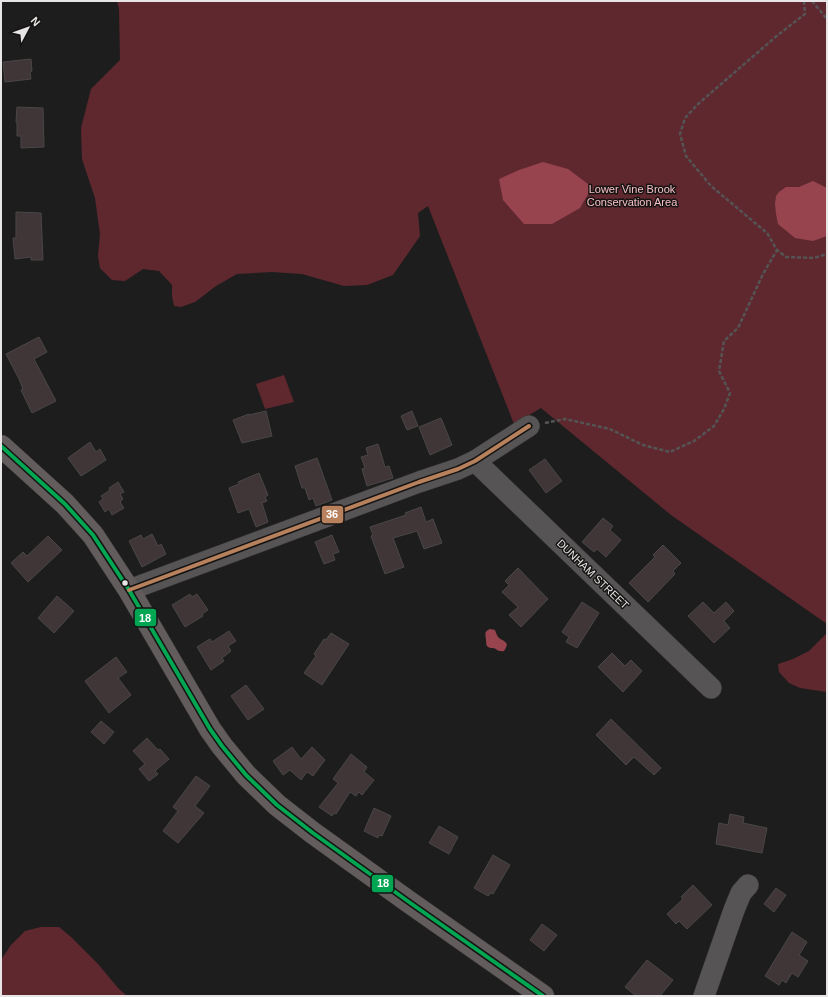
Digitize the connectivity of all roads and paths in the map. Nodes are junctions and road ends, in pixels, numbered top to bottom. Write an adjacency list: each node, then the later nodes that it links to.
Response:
1 (804, 1): 4 (path)
2 (812, 1): 3 (path)
3 (827, 19)
4 (777, 250): 5 (path); 6 (path)
5 (827, 254)
6 (528, 426): 8 (street)
7 (1, 446): 9 (main road)
8 (475, 461): 9 (street); 10 (street, DUNHAM STREET)
9 (129, 590): 12 (main road)
10 (711, 688)
11 (748, 885): 13 (street)
12 (543, 996)
13 (704, 996)

